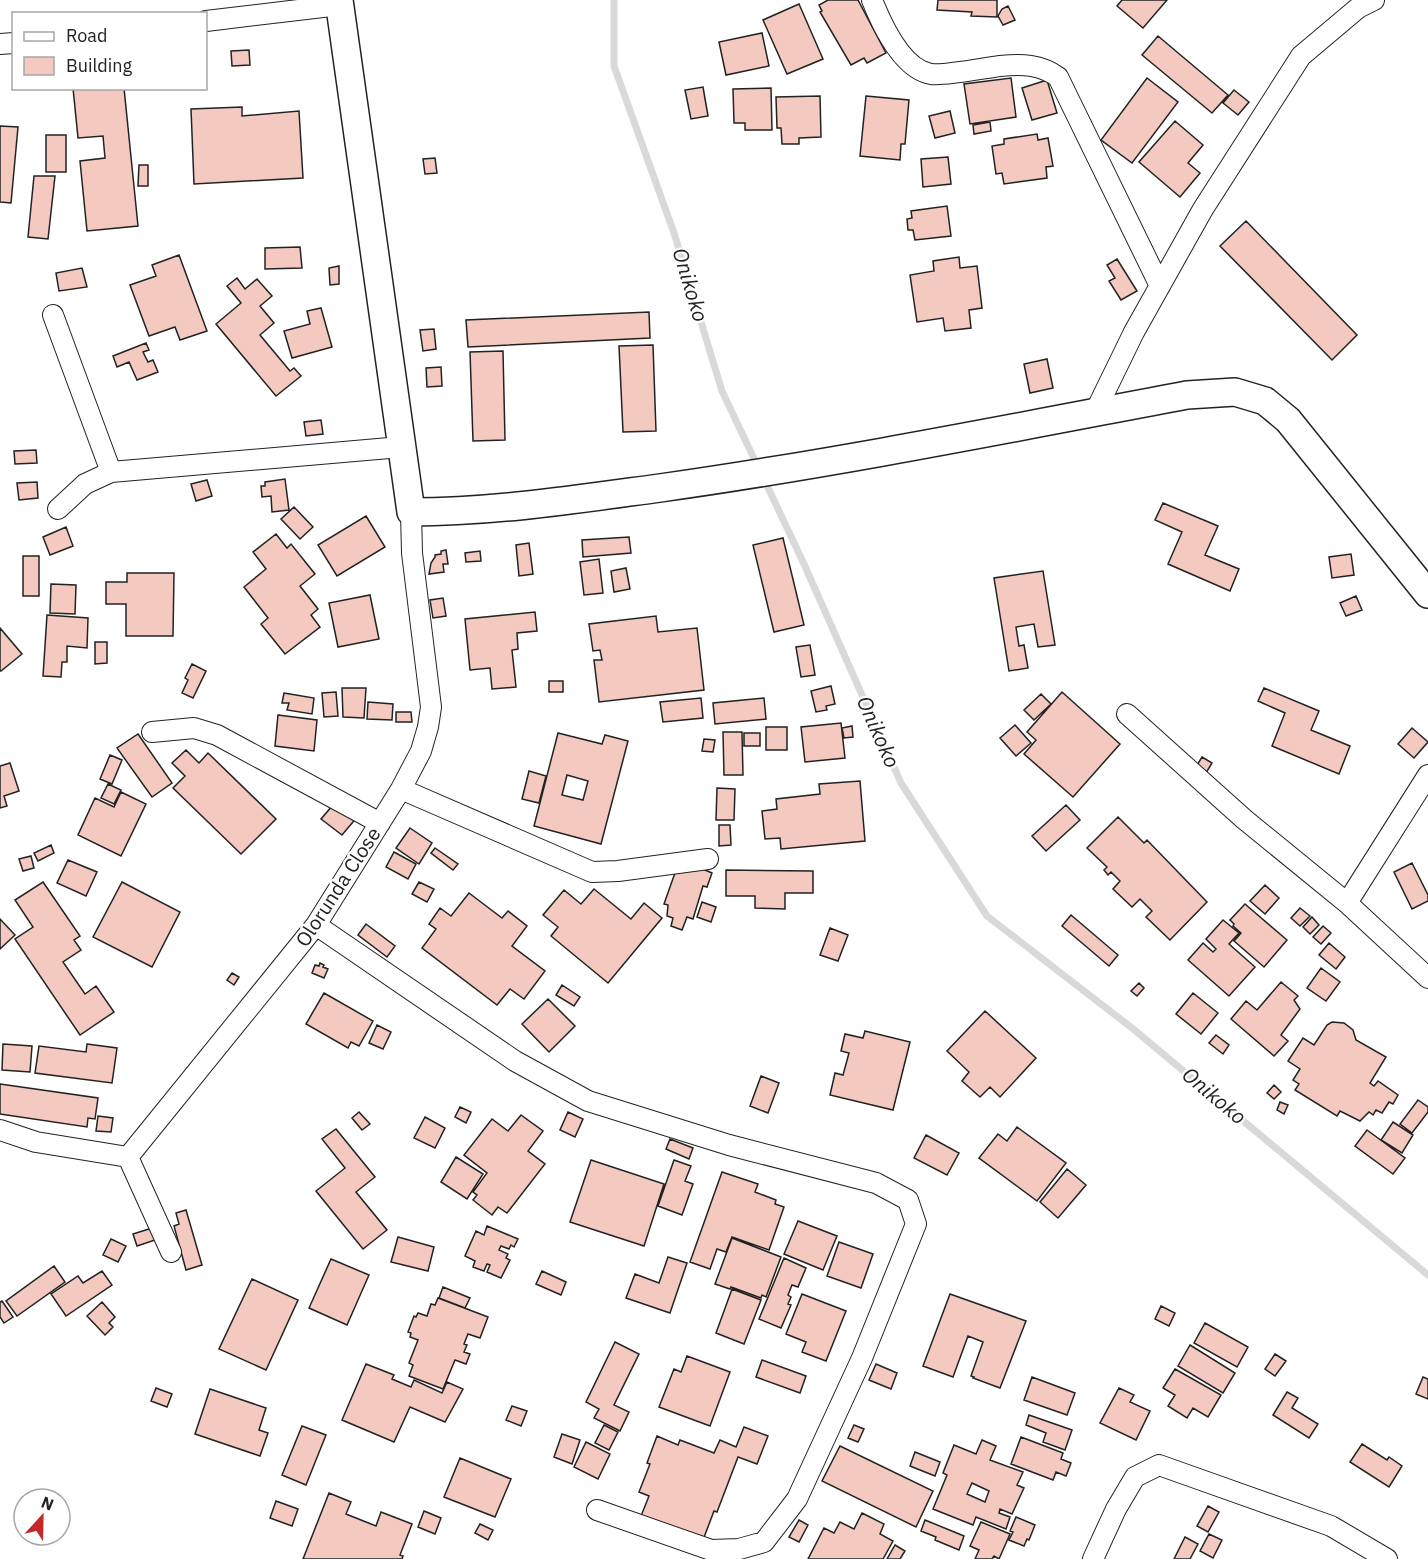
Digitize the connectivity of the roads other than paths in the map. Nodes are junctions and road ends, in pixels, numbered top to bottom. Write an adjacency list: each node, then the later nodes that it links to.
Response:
1 (872, 0): 5 (street)
2 (1374, 0): 5 (street)
3 (339, 3): 4 (street); 8 (main road)
4 (207, 21)
5 (1160, 286): 7 (street)
6 (53, 315): 9 (street)
7 (1095, 412): 11 (main road); 12 (main road)
8 (401, 447): 9 (street); 11 (main road)
9 (111, 472): 10 (street)
10 (58, 509)
11 (411, 512): 16 (street, Olorunda Close)
12 (1428, 594)
13 (1128, 714): 19 (street)
14 (152, 732): 17 (street)
15 (1428, 775): 19 (street)
16 (401, 789): 17 (street, Olorunda Close); 18 (street)
17 (380, 823): 20 (street, Olorunda Close)
18 (708, 859)
19 (1347, 903): 21 (street)
20 (316, 926): 23 (street, Olorunda Close); 25 (street)
21 (1428, 978)
22 (0, 1130): 23 (street)
23 (129, 1157): 24 (street)
24 (171, 1252)
25 (597, 1510)
26 (1093, 1559): 27 (street)
27 (1387, 1559)

